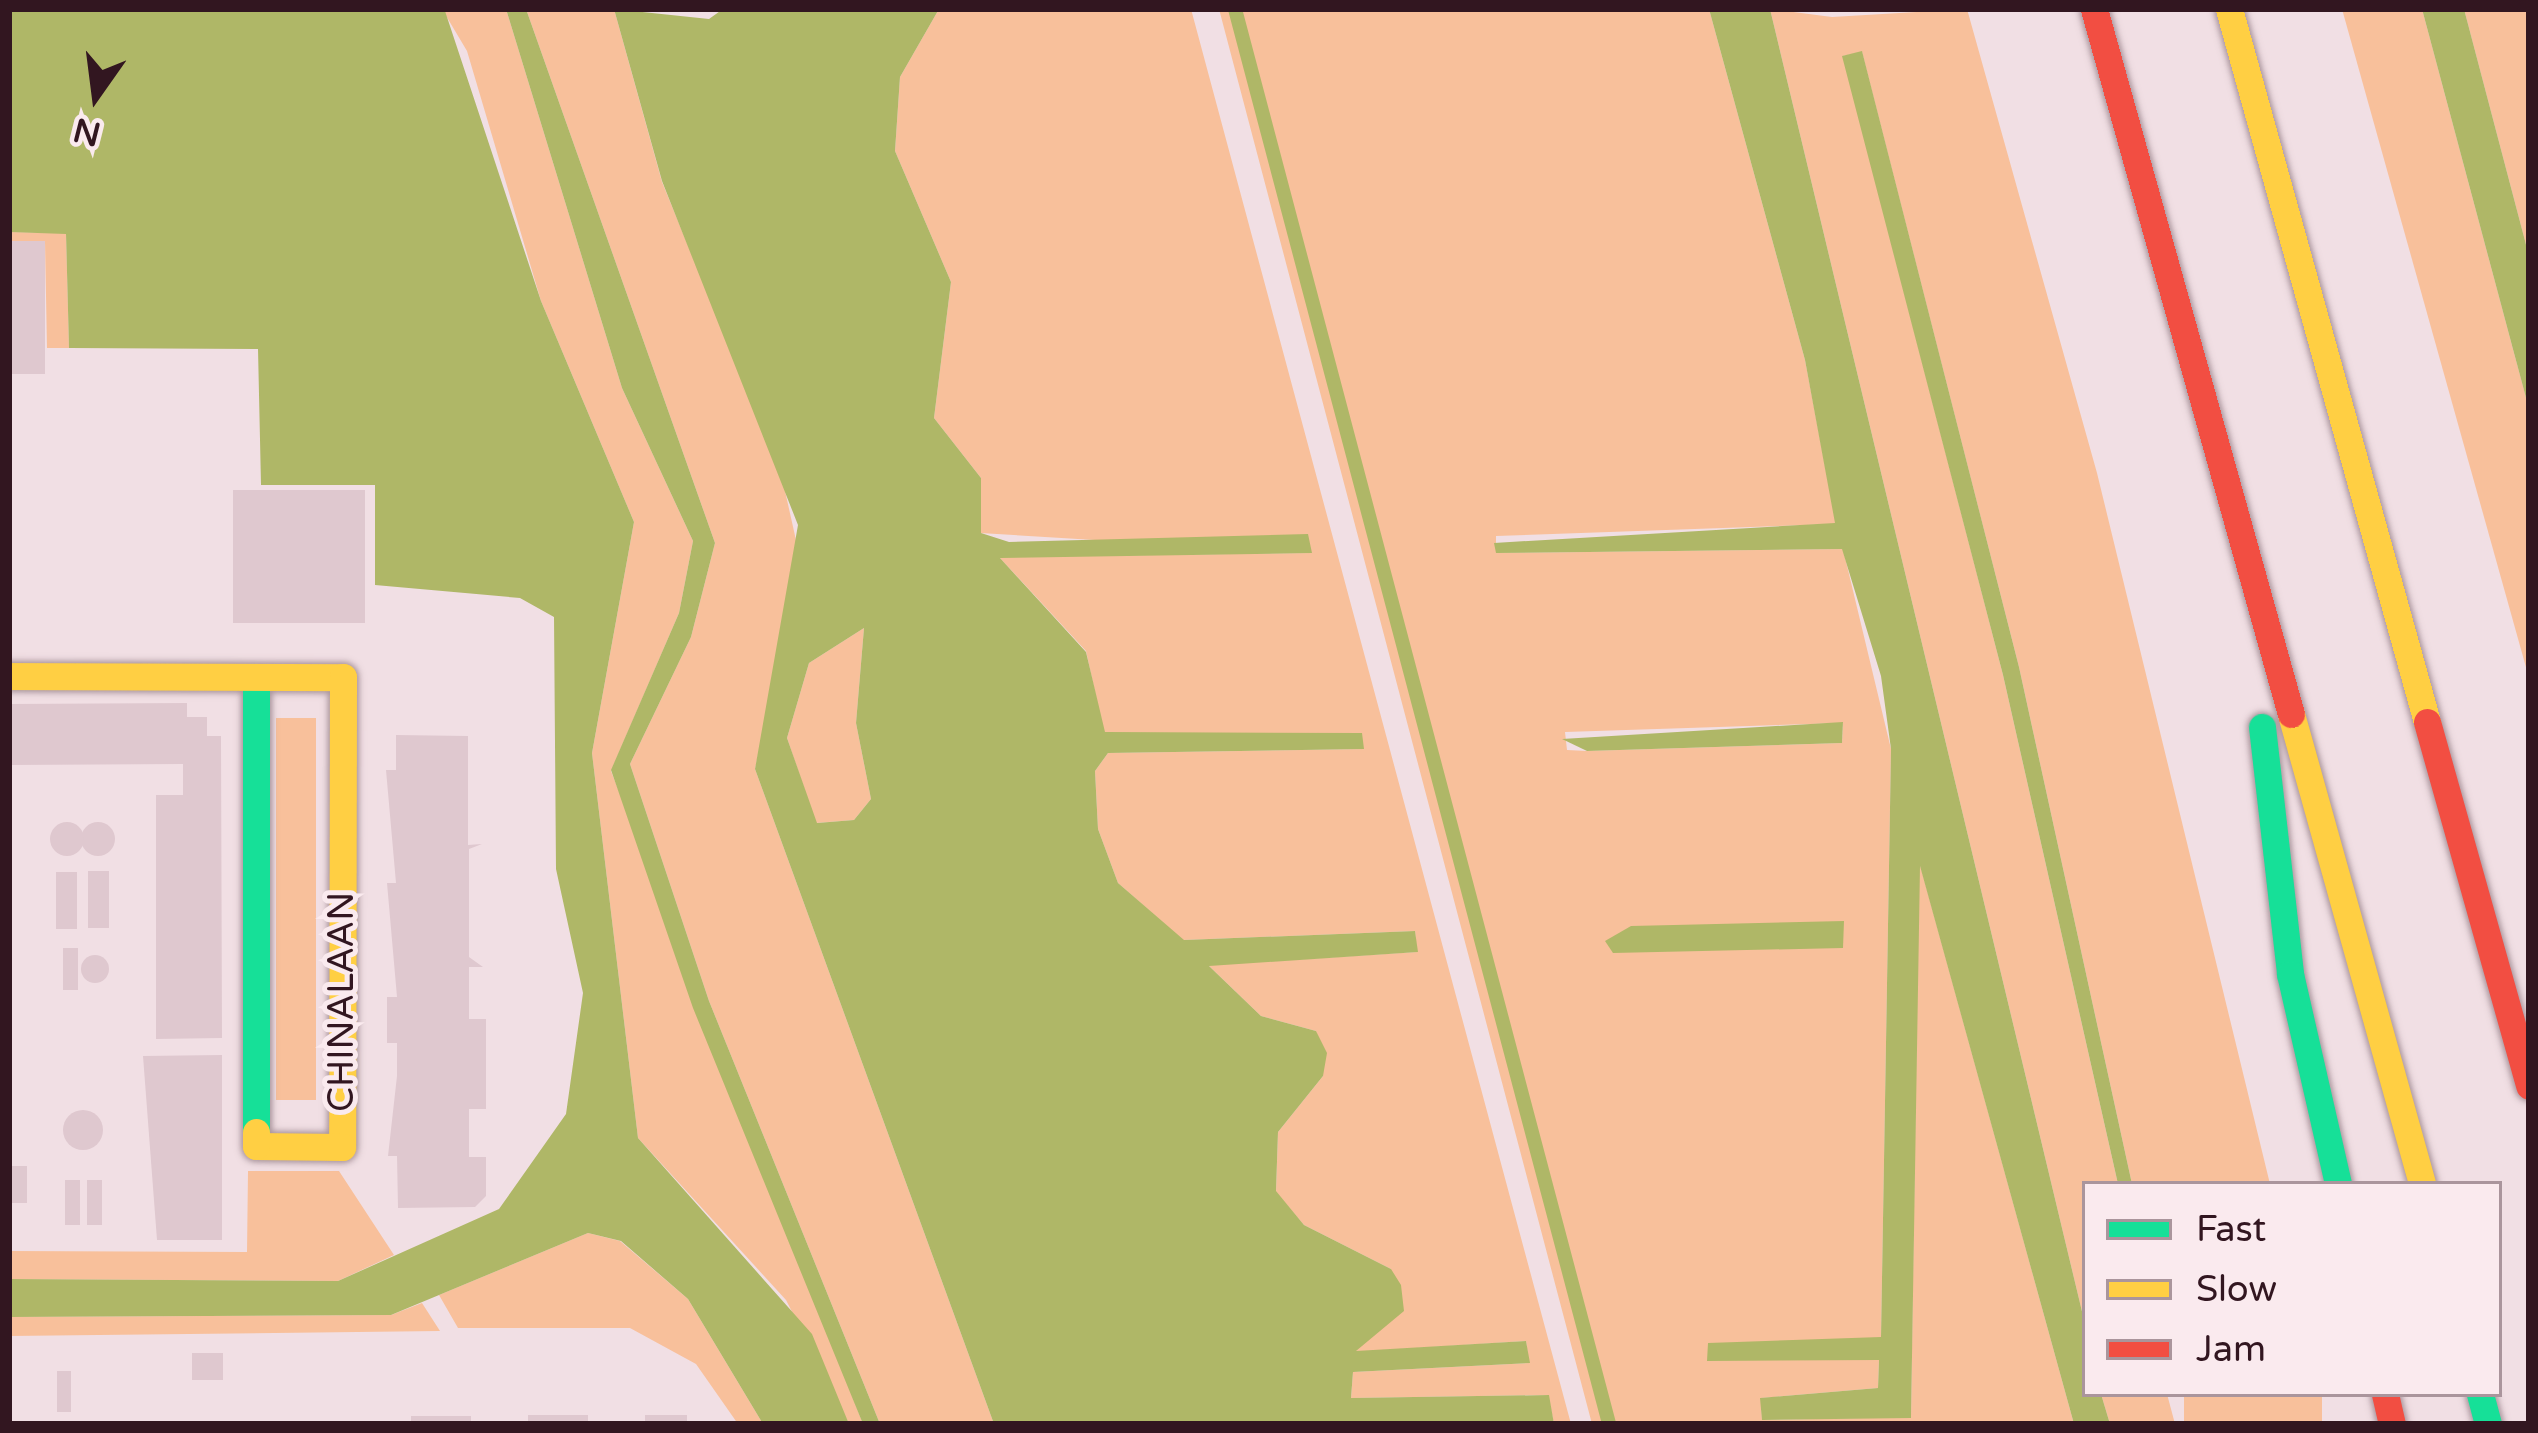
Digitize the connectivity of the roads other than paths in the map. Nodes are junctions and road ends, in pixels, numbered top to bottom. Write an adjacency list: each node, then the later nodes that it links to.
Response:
1 (2094, 9): 3 (main road)
2 (2229, 9): 6 (main road)
3 (2240, 522): 7 (main road); 8 (main road)
4 (9, 676): 5 (main road, CHINALAAN)
5 (256, 677): 5 (main road, CHINALAAN)
6 (2529, 1087)
7 (2337, 1181)
8 (2421, 1181)

